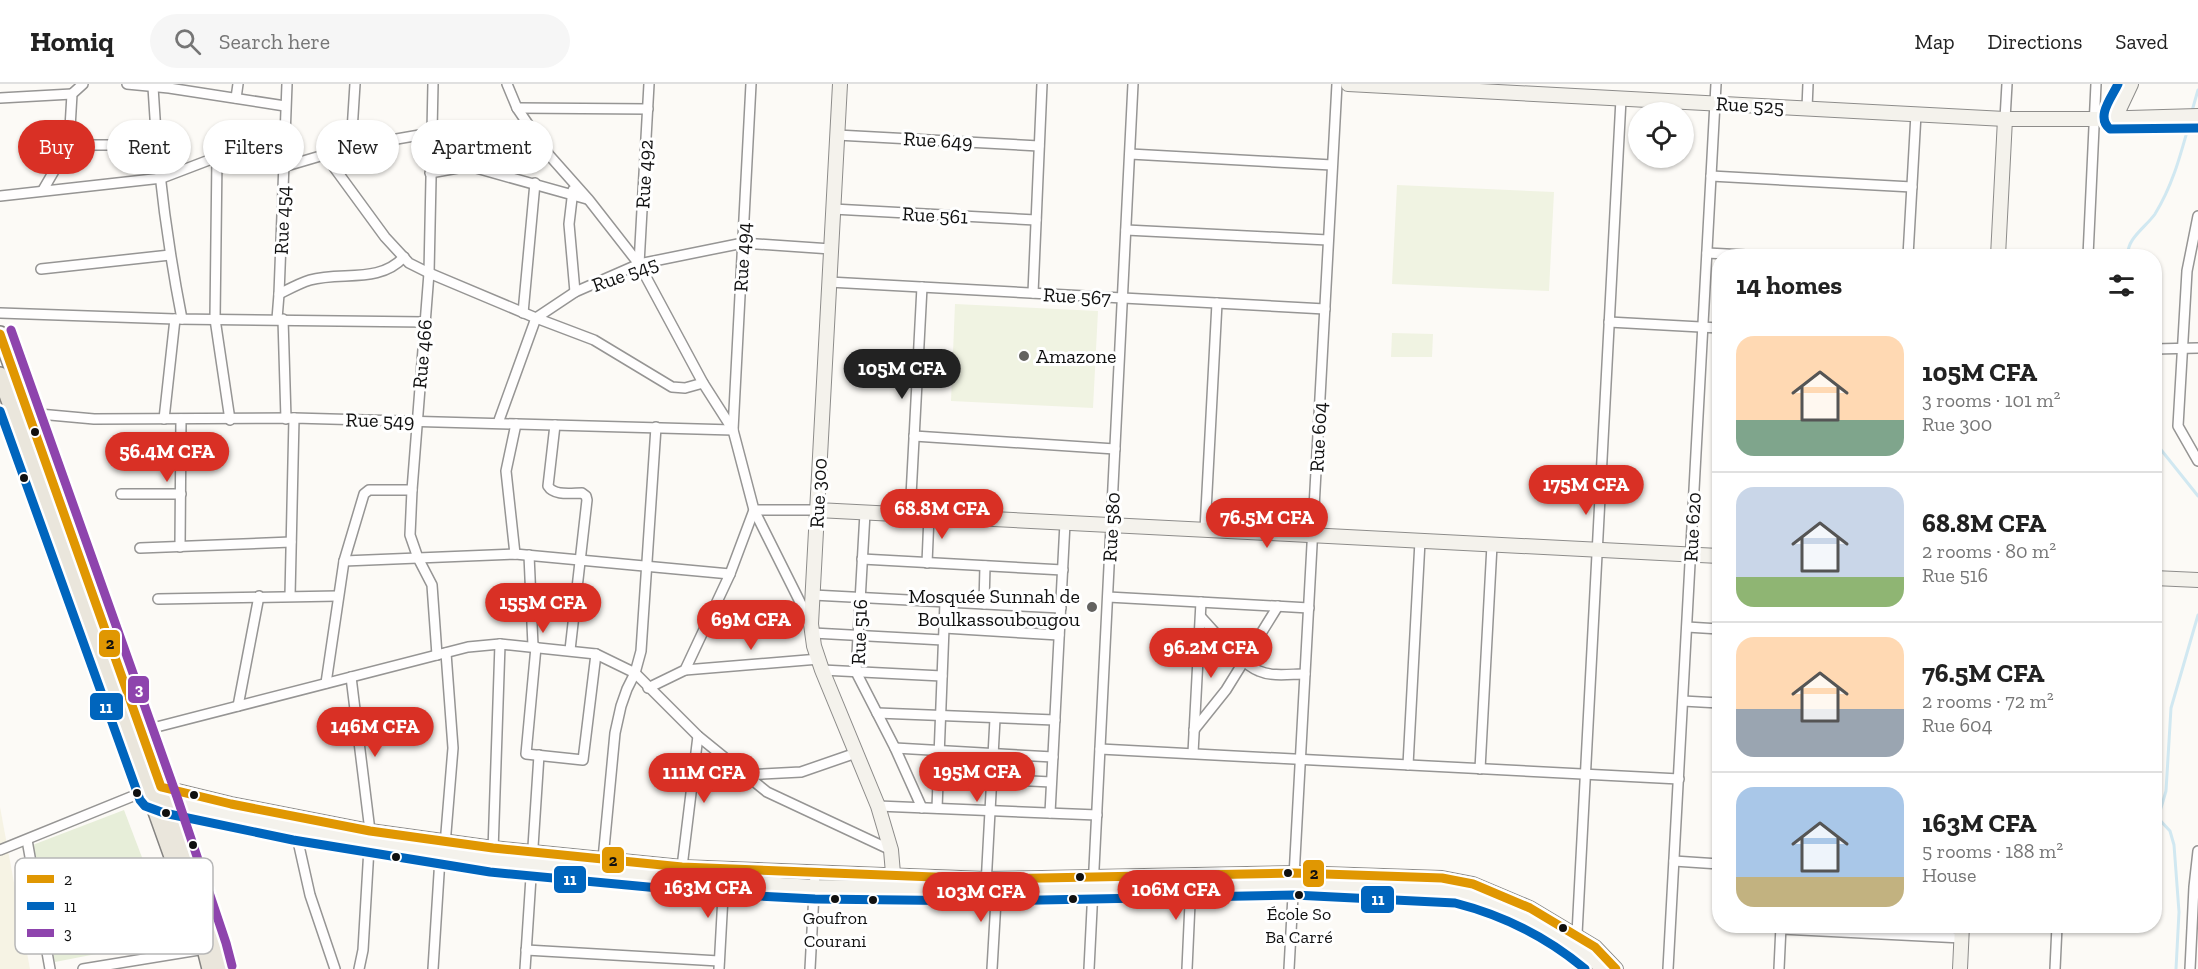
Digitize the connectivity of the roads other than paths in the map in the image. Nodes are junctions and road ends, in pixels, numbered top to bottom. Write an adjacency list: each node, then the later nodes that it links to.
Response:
1 (83, 84): 24 (street)
2 (127, 84): 22 (street)
3 (238, 84): 26 (street)
4 (287, 84): 29 (street, Rue 454)
5 (355, 84): 41 (street)
6 (434, 84): 42 (street, Rue 466)
7 (507, 84): 30 (street)
8 (649, 84): 32 (street, Rue 492)
9 (751, 84): 69 (street, Rue 494)
10 (840, 84): 43 (main road, Rue 300)
11 (1042, 84): 44 (street)
12 (1133, 84): 45 (street, Rue 580)
13 (1337, 84): 47 (street, Rue 604)
14 (1348, 84): 21 (main road, Rue 525)
15 (1716, 84): 28 (street, Rue 620)
16 (1808, 84): 31 (street)
17 (2007, 84): 36 (street)
18 (2096, 84): 37 (street)
19 (2131, 84): 35 (main road)
20 (169, 86): 22 (street); 26 (street)
21 (1425, 86): 23 (main road, Rue 525)
22 (153, 87): 39 (street)
23 (1519, 89): 27 (main road, Rue 525)
24 (72, 94): 25 (street); 38 (street)
25 (0, 98)
26 (236, 98): 29 (street)
27 (1621, 99): 28 (main road, Rue 525); 96 (street)
28 (1715, 104): 31 (main road, Rue 525); 55 (street, Rue 620)
29 (285, 106): 40 (street, Rue 454)
30 (517, 108): 32 (street); 58 (street)
31 (1806, 108): 33 (main road, Rue 525)
32 (648, 109): 78 (street, Rue 492)
33 (1916, 114): 36 (main road, Rue 525); 59 (street)
34 (2198, 116): 35 (main road, Rue 525)
35 (2115, 117): 37 (main road, Rue 525)
36 (2005, 119): 37 (main road, Rue 525); 72 (main road)
37 (2094, 119): 73 (street)
38 (70, 120)
39 (155, 120)
40 (285, 120)
41 (353, 120)
42 (432, 120)
43 (837, 135): 44 (street, Rue 649); 64 (main road, Rue 300)
44 (1040, 146): 66 (street)
45 (1130, 154): 47 (street); 67 (street, Rue 580)
46 (203, 162): 56 (street)
47 (1332, 165): 68 (street, Rue 604)
48 (53, 174): 60 (street)
49 (161, 174): 56 (street)
50 (217, 174): 93 (street)
51 (283, 174): 85 (street, Rue 454)
52 (339, 174): 77 (street)
53 (430, 174): 80 (street, Rue 466)
54 (500, 174): 57 (street)
55 (1711, 176): 59 (street); 74 (street, Rue 620)
56 (162, 178): 60 (street); 76 (street)
57 (535, 183): 61 (street); 89 (street)
58 (574, 184): 61 (street); 63 (street)
59 (1912, 187): 71 (street)
60 (44, 190): 62 (street)
61 (573, 195): 63 (street); 83 (street)
62 (0, 196)
63 (589, 200): 78 (street)
64 (833, 209): 66 (street, Rue 561); 70 (main road, Rue 300)
65 (2198, 216): 100 (street)
66 (1036, 220): 84 (street)
67 (1126, 230): 68 (street); 86 (street, Rue 580)
68 (1328, 240): 88 (street, Rue 604)
69 (743, 243): 70 (street, Rue 545); 78 (street, Rue 545); 116 (street, Rue 494)
70 (831, 249): 81 (main road, Rue 300)
71 (1908, 249)
72 (1998, 249)
73 (2088, 249)
74 (1707, 254): 75 (street); 97 (street, Rue 620)
75 (1712, 254)
76 (170, 255): 79 (street); 92 (street)
77 (404, 257): 80 (street); 85 (street)
78 (639, 264): 83 (street, Rue 545); 104 (street)
79 (41, 269)
80 (429, 273): 89 (street); 95 (street, Rue 466)
81 (829, 282): 82 (street, Rue 567); 126 (main road, Rue 300)
82 (922, 287): 84 (street, Rue 567); 117 (street)
83 (574, 292): 91 (street, Rue 545)
84 (1033, 293): 86 (street, Rue 567)
85 (279, 294): 94 (street, Rue 454)
86 (1123, 298): 87 (street, Rue 567); 120 (street, Rue 580)
87 (1217, 303): 88 (street, Rue 567); 132 (street)
88 (1325, 309): 133 (street, Rue 604)
89 (523, 313): 91 (street)
90 (0, 314): 92 (street)
91 (536, 318): 104 (street); 112 (street)
92 (178, 319): 93 (street); 108 (street)
93 (215, 319): 94 (street); 110 (street)
94 (280, 319): 95 (street); 107 (street, Rue 454)
95 (424, 322): 111 (street, Rue 466)
96 (1610, 322): 97 (street); 139 (street)
97 (1703, 327): 98 (street); 142 (street, Rue 620)
98 (1712, 328)
99 (0, 334): 106 (main road)
100 (2183, 348): 101 (street); 102 (street); 118 (street)
101 (2198, 348)
102 (2162, 349)
103 (0, 375): 105 (main road)
104 (704, 383): 116 (street)
105 (6, 410): 106 (street, Rue 549); 218 (main road)
106 (28, 413): 108 (street, Rue 549); 199 (main road)
107 (290, 418): 110 (street, Rue 549); 111 (street, Rue 549); 135 (street, Rue 454)
108 (164, 419): 109 (street, Rue 549)
109 (181, 419): 110 (street, Rue 549); 124 (street)
110 (230, 420)
111 (417, 421): 112 (street, Rue 549); 122 (street, Rue 466)
112 (498, 423): 113 (street, Rue 549)
113 (516, 424): 114 (street, Rue 549); 140 (street)
114 (555, 425): 115 (street, Rue 549); 146 (street)
115 (656, 428): 116 (street, Rue 549); 149 (street)
116 (733, 429): 125 (street)
117 (914, 436): 120 (street); 128 (street)
118 (2188, 442): 119 (street); 121 (street)
119 (2198, 443)
120 (1115, 449): 131 (street, Rue 580)
121 (2198, 461)
122 (412, 490): 144 (street, Rue 466); 147 (street)
123 (121, 494): 124 (street)
124 (181, 494): 137 (street)
125 (754, 510): 126 (street); 152 (street); 172 (street)
126 (817, 510): 127 (main road); 155 (main road, Rue 300)
127 (865, 513): 128 (main road); 145 (street, Rue 516)
128 (910, 515): 129 (main road)
129 (929, 516): 130 (main road); 148 (street)
130 (1065, 523): 131 (main road); 151 (street)
131 (1112, 525): 132 (main road); 159 (street, Rue 580)
132 (1205, 530): 133 (main road)
133 (1313, 536): 134 (main road); 167 (street, Rue 604)
134 (1420, 541): 136 (main road); 210 (street)
135 (291, 542): 137 (street); 157 (street, Rue 454)
136 (1492, 544): 139 (main road); 211 (street)
137 (180, 547): 138 (street)
138 (140, 548)
139 (1597, 550): 142 (main road); 212 (street)
140 (515, 554): 141 (street); 144 (street)
141 (529, 555): 146 (street); 177 (street)
142 (1691, 555): 143 (main road); 169 (street, Rue 620)
143 (1712, 556)
144 (418, 558): 147 (street); 179 (street, Rue 466)
145 (862, 559): 148 (street); 160 (street, Rue 516)
146 (580, 560): 149 (street); 178 (street)
147 (344, 561): 158 (street)
148 (927, 563): 150 (street)
149 (647, 566): 152 (street); 185 (street)
150 (985, 566): 151 (street); 164 (street)
151 (1063, 570): 166 (street)
152 (730, 574): 183 (street)
153 (2162, 578): 154 (main road)
154 (2194, 580)
155 (813, 595): 160 (street); 172 (main road, Rue 300)
156 (259, 596): 157 (street); 161 (street); 193 (street)
157 (290, 596): 158 (street)
158 (338, 596): 189 (street)
159 (1108, 597): 163 (street); 202 (street, Rue 580)
160 (860, 598): 162 (street); 174 (street, Rue 516)
161 (158, 599)
162 (945, 602): 164 (street); 170 (street)
163 (1201, 602): 165 (street); 168 (street)
164 (984, 604): 166 (street)
165 (1278, 606): 167 (street); 181 (street)
166 (1061, 608): 173 (street)
167 (1309, 608): 186 (street, Rue 604)
168 (1201, 617): 181 (street); 198 (street)
169 (1687, 627): 171 (street); 191 (street, Rue 620)
170 (944, 628): 173 (street); 175 (street)
171 (1712, 628)
172 (812, 629): 174 (street); 182 (main road, Rue 300)
173 (1059, 635): 197 (street)
174 (858, 636): 175 (street); 184 (street, Rue 516)
175 (944, 640): 187 (street)
176 (500, 644): 177 (street); 179 (street); 232 (street)
177 (535, 647): 178 (street); 207 (street)
178 (570, 650): 180 (street)
179 (442, 654): 188 (street); 230 (street, Rue 466)
180 (596, 654): 185 (street); 207 (street)
181 (1245, 662): 186 (street); 198 (street)
182 (821, 665): 183 (street); 184 (street); 204 (main road, Rue 300)
183 (685, 670): 190 (street)
184 (856, 672): 187 (street); 194 (street, Rue 516)
185 (636, 674): 190 (street); 237 (street)
186 (1305, 674): 209 (street, Rue 604)
187 (942, 676): 195 (street)
188 (351, 677): 189 (street); 226 (street)
189 (326, 683): 193 (street)
190 (648, 688): 200 (street)
191 (1683, 701): 192 (street); 216 (street, Rue 620)
192 (1712, 703)
193 (238, 706): 199 (street)
194 (877, 713): 195 (street); 201 (street, Rue 516)
195 (940, 716): 196 (street); 203 (street)
196 (995, 719): 197 (street); 206 (street)
197 (1055, 720): 208 (street)
198 (1194, 730): 205 (street)
199 (141, 731): 218 (main road)
200 (698, 736): 213 (street); 240 (street)
201 (895, 748): 203 (street); 220 (street, Rue 516)
202 (1100, 748): 205 (street); 224 (street, Rue 580)
203 (939, 751): 206 (street); 214 (street)
204 (856, 753): 213 (street); 219 (main road, Rue 300)
205 (1193, 753): 209 (street)
206 (993, 754): 208 (street); 215 (street)
207 (539, 755): 236 (street)
208 (1053, 757): 217 (street)
209 (1301, 759): 210 (street); 242 (street, Rue 604)
210 (1408, 765): 211 (street)
211 (1480, 769): 212 (street)
212 (1585, 774): 216 (street); 252 (street)
213 (744, 775): 229 (street)
214 (938, 776): 215 (street); 221 (street)
215 (992, 779): 217 (street); 222 (street)
216 (1679, 779): 238 (street, Rue 620)
217 (1051, 783): 223 (street)
218 (154, 793): 225 (main road); 226 (main road); 227 (street); 234 (main road); 235 (main road)
219 (878, 806): 220 (street); 229 (main road, Rue 300)
220 (922, 808): 221 (street)
221 (936, 808): 222 (street)
222 (990, 810): 223 (street); 246 (street)
223 (1050, 813): 224 (street)
224 (1097, 814): 247 (street, Rue 580)
225 (295, 828): 226 (main road); 265 (street)
226 (370, 836): 230 (main road); 266 (street)
227 (27, 840): 228 (street); 233 (street)
228 (0, 850)
229 (891, 850): 245 (main road, Rue 300)
230 (443, 851): 232 (main road); 267 (street, Rue 466)
231 (2198, 851): 248 (street)
232 (493, 854): 236 (main road)
233 (30, 858)
234 (175, 858)
235 (180, 858)
236 (531, 858): 237 (main road); 241 (main road); 255 (street)
237 (603, 859): 240 (main road)
238 (1674, 861): 239 (street); 275 (street, Rue 620)
239 (1712, 864)
240 (682, 867): 241 (main road)
241 (724, 876): 243 (main road); 259 (street)
242 (1294, 878): 244 (main road); 252 (main road); 260 (main road); 273 (street, Rue 604)
243 (815, 880): 245 (main road); 269 (street)
244 (1191, 881): 247 (main road); 272 (street)
245 (894, 882): 246 (main road)
246 (991, 883): 247 (main road); 270 (street)
247 (1094, 883): 271 (street, Rue 580)
248 (2196, 887): 279 (street)
249 (1781, 933): 276 (street)
250 (1962, 933): 277 (main road)
251 (2057, 933): 278 (street)
252 (1577, 934): 254 (main road)
253 (213, 942): 264 (main road)
254 (1595, 947): 260 (street); 274 (main road)
255 (526, 950): 259 (street); 268 (street)
256 (47, 954): 261 (street)
257 (170, 954): 262 (street)
258 (206, 954): 263 (main road)
259 (719, 965)
260 (1599, 966)
261 (50, 969)
262 (83, 969)
263 (210, 969)
264 (220, 969)
265 (335, 969)
266 (358, 969)
267 (433, 969)
268 (525, 969)
269 (810, 969)
270 (992, 969)
271 (1089, 969)
272 (1187, 969)
273 (1289, 969)
274 (1616, 969)
275 (1668, 969)
276 (1779, 969)
277 (1960, 969)
278 (2055, 969)
279 (2190, 969)

